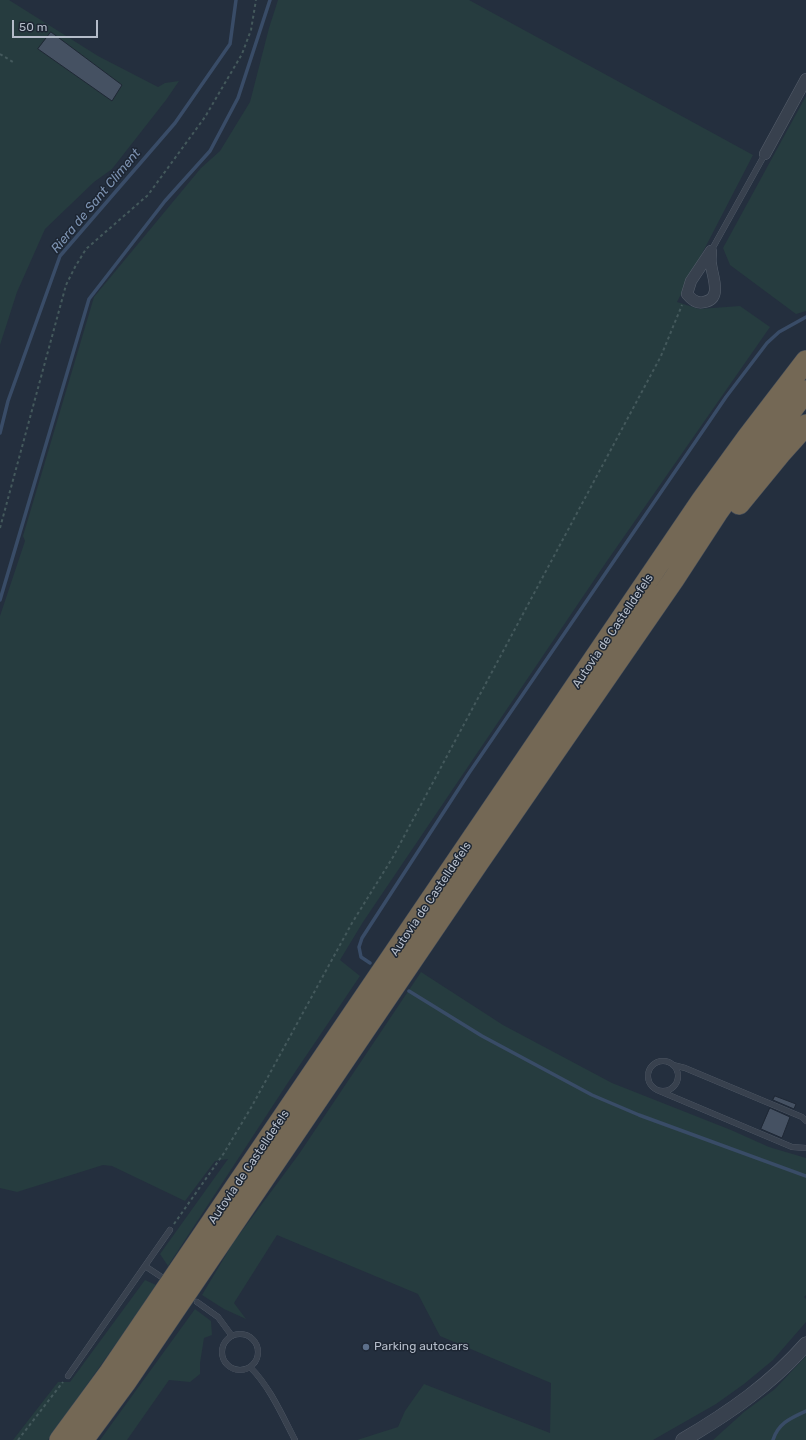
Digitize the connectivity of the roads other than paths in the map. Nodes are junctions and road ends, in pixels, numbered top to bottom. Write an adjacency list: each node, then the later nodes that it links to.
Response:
1 (806, 79): 2 (street)
2 (765, 154): 3 (lane)
3 (711, 251): 3 (street)
4 (806, 361): 20 (highway, Autovia de Castelldefels)
5 (806, 392): 7 (highway, Autovia de Castelldefels)
6 (806, 425): 7 (highway)
7 (674, 579): 21 (highway, Autovia de Castelldefels)
8 (673, 1065): 9 (lane); 9 (lane); 10 (lane)
9 (657, 1090): 11 (lane)
10 (806, 1121)
11 (806, 1148)
12 (170, 1230): 13 (lane)
13 (145, 1266): 14 (lane); 19 (lane)
14 (160, 1276)
15 (197, 1302): 16 (lane)
16 (232, 1336): 18 (lane); 18 (lane)
17 (806, 1344): 23 (street)
18 (250, 1367): 22 (lane)
19 (68, 1376)
20 (60, 1440)
21 (83, 1440)
22 (295, 1440)
23 (683, 1440)

